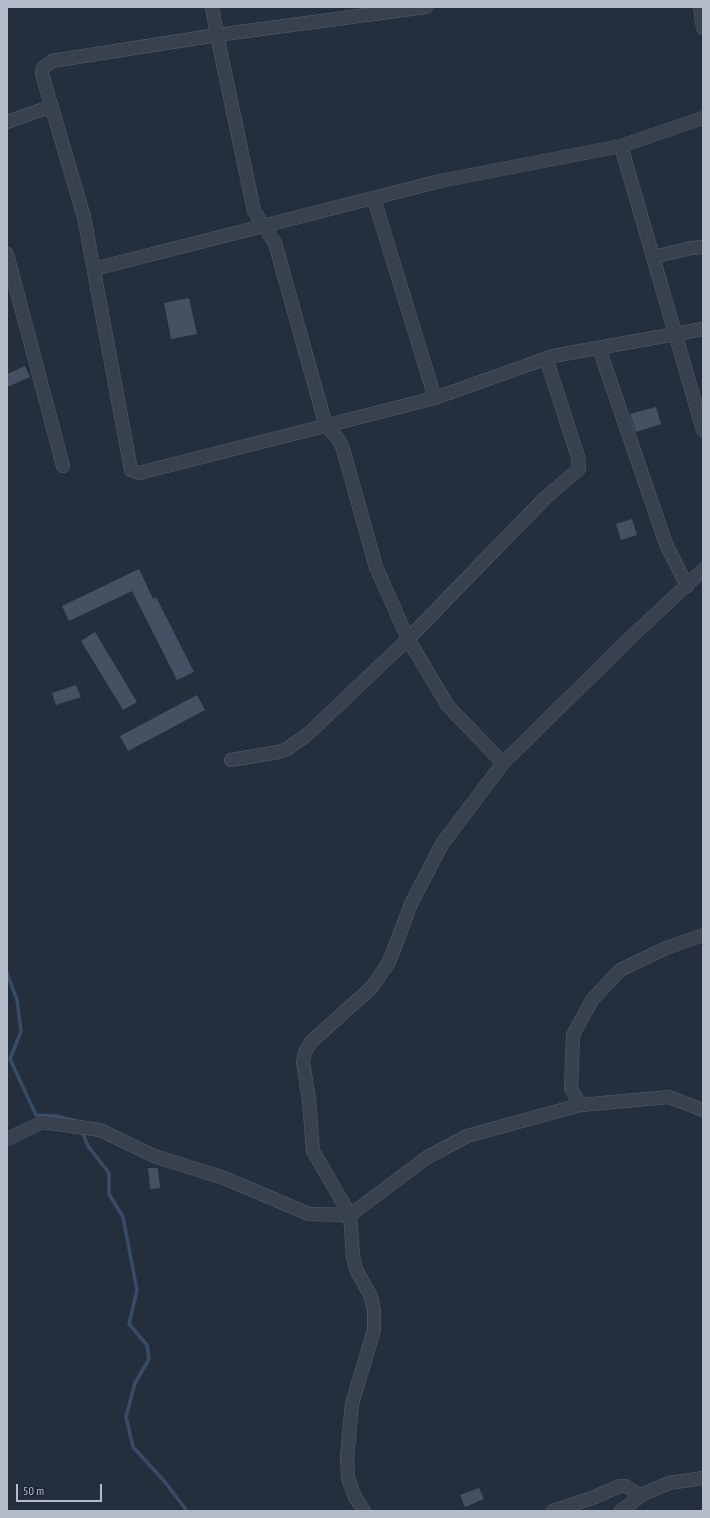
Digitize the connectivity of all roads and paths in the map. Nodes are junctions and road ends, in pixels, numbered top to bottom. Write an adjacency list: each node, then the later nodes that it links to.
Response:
1 (212, 7): 5 (street)
2 (426, 7): 5 (street)
3 (700, 7): 4 (street)
4 (703, 28)
5 (216, 35): 6 (street); 11 (street)
6 (52, 106): 8 (street); 15 (street)
7 (703, 118): 9 (street)
8 (7, 122)
9 (622, 146): 10 (street); 14 (street)
10 (374, 199): 11 (street); 20 (street)
11 (262, 226): 15 (street); 21 (street)
12 (703, 247): 14 (street)
13 (7, 254): 23 (street)
14 (653, 258): 17 (street)
15 (94, 269): 21 (street)
16 (703, 329): 17 (street)
17 (674, 335): 18 (street); 22 (street)
18 (600, 348): 19 (street); 25 (street)
19 (546, 358): 20 (street); 26 (street)
20 (435, 398): 21 (street)
21 (326, 426): 26 (street)
22 (703, 430)
23 (63, 466)
24 (703, 570): 25 (street)
25 (688, 586): 28 (street)
26 (408, 639): 27 (street); 28 (street)
27 (231, 760)
28 (504, 763): 33 (street)
29 (703, 934): 30 (street)
30 (580, 1105): 31 (street); 33 (street)
31 (703, 1110)
32 (7, 1139): 33 (street)
33 (350, 1215): 36 (street)
34 (703, 1478): 35 (street)
35 (643, 1494): 37 (street); 38 (street)
36 (364, 1511)
37 (553, 1511)
38 (621, 1511)

